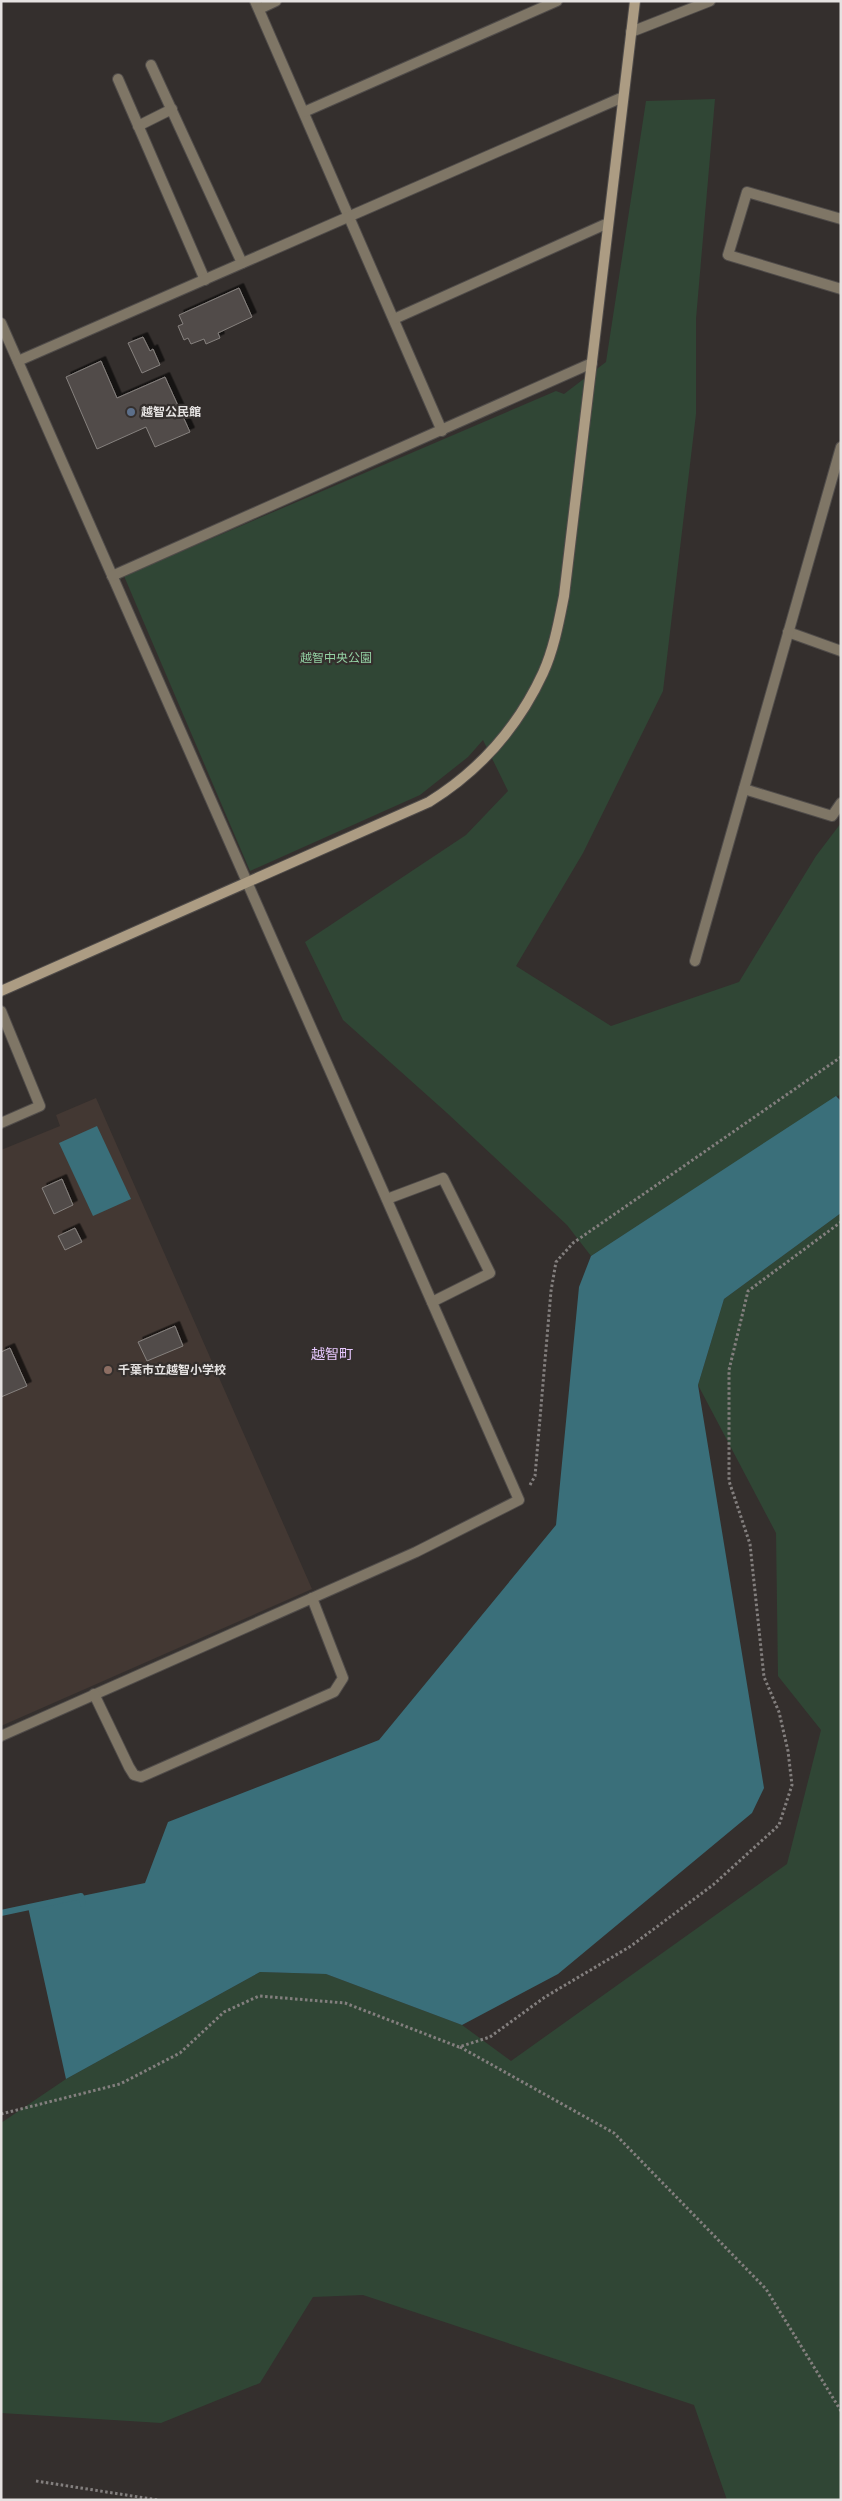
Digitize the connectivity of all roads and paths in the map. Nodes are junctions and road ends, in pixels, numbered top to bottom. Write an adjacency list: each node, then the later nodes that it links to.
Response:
1 (276, 1): 5 (street)
2 (557, 1): 11 (street)
3 (635, 1): 6 (street)
4 (710, 1): 6 (street)
5 (257, 5): 11 (street)
6 (631, 32): 9 (street)
7 (151, 64): 10 (street)
8 (118, 79): 12 (street)
9 (623, 97): 13 (street); 15 (street)
10 (172, 109): 12 (street); 16 (street)
11 (304, 112): 13 (street)
12 (138, 126): 17 (street)
13 (349, 216): 16 (street); 19 (street)
14 (841, 220): 18 (street)
15 (608, 223): 19 (street); 22 (street)
16 (242, 263): 17 (street)
17 (205, 280): 21 (street)
18 (841, 289)
19 (394, 319): 23 (street)
20 (1, 323): 21 (street)
21 (18, 361): 25 (street)
22 (592, 363): 23 (street); 30 (street)
23 (442, 431): 25 (street)
24 (841, 447): 26 (street)
25 (112, 576): 30 (street)
26 (788, 632): 27 (street); 28 (street)
27 (841, 651)
28 (744, 789): 29 (street); 31 (street)
29 (841, 803)
30 (248, 882): 32 (street); 36 (street)
31 (695, 960)
32 (1, 991)
33 (1, 1011): 35 (street)
34 (841, 1057): 39 (path)
35 (1, 1123)
36 (387, 1199): 38 (street); 38 (street)
37 (841, 1222): 43 (path)
38 (432, 1302): 39 (street)
39 (519, 1500): 40 (street)
40 (312, 1598): 41 (street); 41 (street)
41 (94, 1694): 42 (street)
42 (1, 1736)
43 (459, 2047): 44 (path); 45 (path)
44 (1, 2114)
45 (841, 2412)
46 (36, 2481): 47 (path)
47 (158, 2500)

